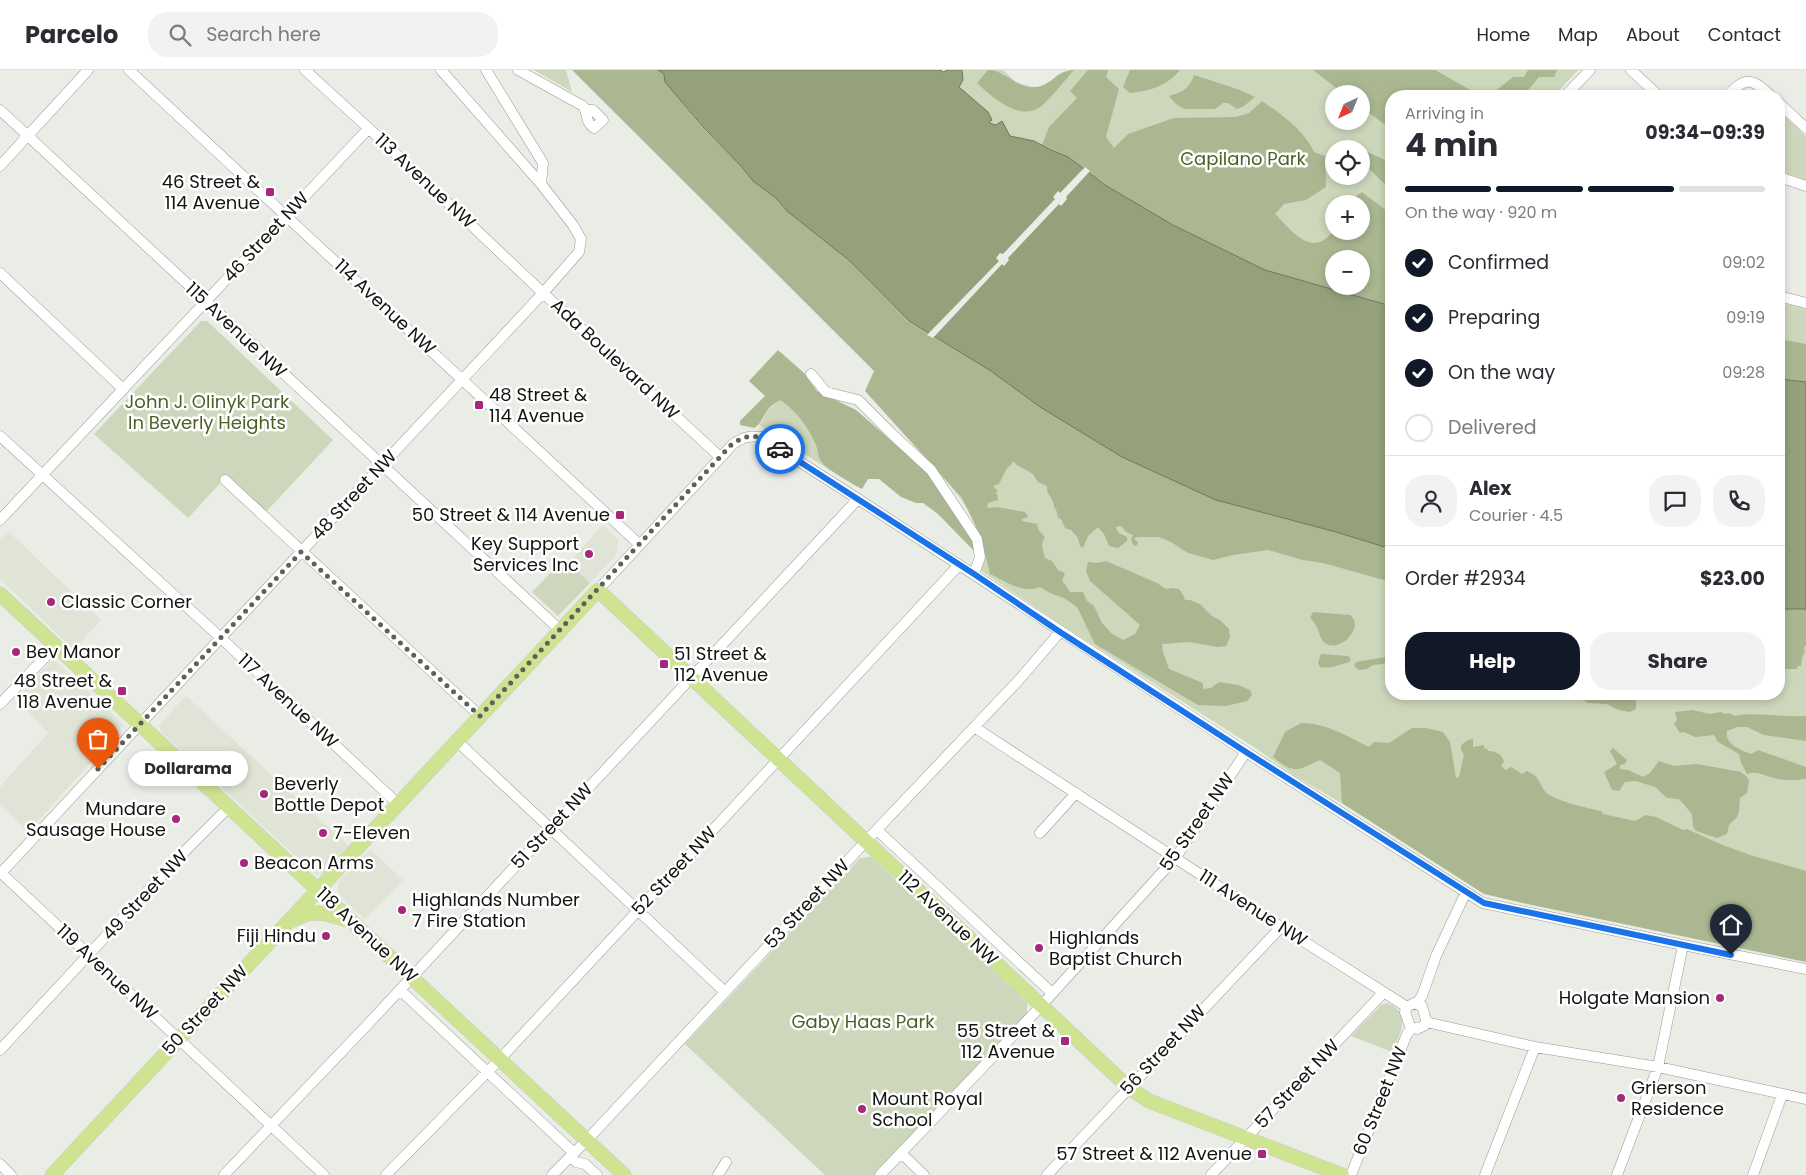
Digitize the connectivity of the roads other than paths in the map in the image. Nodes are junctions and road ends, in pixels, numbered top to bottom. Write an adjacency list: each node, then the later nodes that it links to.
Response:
1 (88, 70): 18 (street)
2 (129, 70): 23 (street, 114 Avenue NW)
3 (305, 70): 16 (street, 113 Avenue NW)
4 (441, 70): 21 (street, Ada Boulevard NW)
5 (486, 70): 21 (street)
6 (518, 70): 15 (street)
7 (1590, 70): 9 (street)
8 (1631, 70): 10 (street)
9 (1571, 90)
10 (1653, 90)
11 (1733, 90): 12 (street)
12 (1764, 90)
13 (1785, 109): 17 (street)
14 (0, 110): 18 (street, 115 Avenue NW)
15 (586, 110)
16 (368, 128): 23 (street, 46 Street NW); 25 (street, 113 Avenue NW)
17 (1806, 128)
18 (28, 136): 19 (street); 27 (street, 115 Avenue NW)
19 (0, 166)
20 (1785, 179): 22 (street)
21 (541, 184): 25 (street, Ada Boulevard NW)
22 (1806, 186)
23 (286, 216): 27 (street, 46 Street NW); 30 (street, 114 Avenue NW)
24 (0, 273): 31 (street)
25 (544, 292): 30 (street, 48 Street NW); 33 (street, Ada Boulevard NW)
26 (1785, 298): 28 (street)
27 (205, 302): 31 (street, 46 Street NW); 34 (street, 115 Avenue NW)
28 (1806, 303)
29 (811, 374): 42 (street)
30 (462, 380): 34 (street, 48 Street NW); 39 (street, 114 Avenue NW)
31 (123, 389): 35 (street, 46 Street NW)
32 (0, 436): 35 (street, 117 Avenue NW)
33 (720, 457): 37 (street, 50 Street NW); 39 (street, 50 Street NW)
34 (382, 466): 40 (street, 48 Street NW); 45 (street, 115 Avenue NW)
35 (42, 475): 38 (street, 46 Street NW); 47 (street, 117 Avenue NW)
36 (225, 480): 40 (street)
37 (858, 499): 41 (street); 49 (street, 51 Street NW)
38 (0, 520)
39 (640, 545): 43 (street, 50 Street NW)
40 (301, 552): 47 (street, 48 Street NW); 51 (street)
41 (959, 564): 42 (street); 56 (street, 52 Street NW)
42 (974, 574): 46 (street)
43 (598, 590): 45 (main road, 50 Street NW); 49 (main road, 112 Avenue NW)
44 (0, 594): 48 (main road, 118 Avenue NW)
45 (560, 630): 51 (main road, 50 Street NW)
46 (1060, 632): 53 (street, 53 Street NW); 55 (street)
47 (221, 638): 52 (street, 48 Street NW); 58 (street, 117 Avenue NW)
48 (56, 646): 50 (street); 52 (main road, 118 Avenue NW)
49 (690, 678): 56 (main road, 112 Avenue NW); 60 (street, 51 Street NW)
50 (0, 704)
51 (480, 716): 54 (main road, 50 Street NW)
52 (140, 724): 59 (main road, 118 Avenue NW); 65 (street, 48 Street NW)
53 (974, 727): 57 (street, 111 Avenue NW); 61 (street, 53 Street NW)
54 (458, 741): 58 (main road, 50 Street NW); 60 (street)
55 (1246, 752): 64 (street, 55 Street NW); 67 (street)
56 (778, 759): 63 (main road, 112 Avenue NW); 68 (street, 52 Street NW)
57 (1076, 793): 62 (street); 64 (street, 111 Avenue NW)
58 (398, 804): 66 (main road, 50 Street NW)
59 (229, 807): 66 (main road, 118 Avenue NW); 73 (street, 49 Street NW)
60 (551, 828): 68 (street); 75 (street, 51 Street NW)
61 (876, 830): 63 (street, 53 Street NW); 78 (street, 112 Avenue NW)
62 (1040, 833)
63 (866, 841): 77 (street, 53 Street NW); 81 (main road, 112 Avenue NW)
64 (1176, 858): 71 (street, 111 Avenue NW); 78 (street, 55 Street NW)
65 (0, 873): 73 (street, 119 Avenue NW)
66 (318, 889): 69 (main road, 118 Avenue NW); 70 (main road, 50 Street NW)
67 (1466, 892): 72 (street); 80 (street)
68 (638, 910): 77 (street); 87 (street, 52 Street NW)
69 (352, 921): 70 (main road); 75 (main road, 118 Avenue NW)
70 (286, 924): 84 (main road, 50 Street NW)
71 (1281, 927): 79 (street, 111 Avenue NW); 90 (street, 56 Street NW)
72 (1683, 945): 74 (street); 88 (street)
73 (89, 955): 84 (street, 119 Avenue NW); 86 (street, 49 Street NW)
74 (1806, 969)
75 (412, 977): 76 (street, 51 Street NW); 87 (main road, 118 Avenue NW)
76 (400, 990): 89 (street, 118 Avenue NW); 93 (street, 51 Street NW)
77 (725, 992): 95 (street, 53 Street NW)
78 (1052, 993): 81 (street, 55 Street NW)
79 (1383, 993): 80 (street, 111 Avenue NW); 94 (street, 57 Street NW)
80 (1412, 1005): 82 (street); 83 (street)
81 (1041, 1006): 90 (main road, 112 Avenue NW); 96 (street, 55 Street NW)
82 (1426, 1022): 83 (street); 85 (street)
83 (1412, 1028): 114 (street, 60 Street NW)
84 (179, 1039): 93 (street, 119 Avenue NW); 101 (main road, 50 Street NW)
85 (1535, 1047): 88 (street); 115 (street)
86 (0, 1050)
87 (500, 1059): 89 (street, 52 Street NW); 95 (main road, 118 Avenue NW)
88 (1658, 1067): 91 (street); 116 (street)
89 (487, 1072): 97 (street, 118 Avenue NW); 104 (street, 52 Street NW)
90 (1128, 1088): 94 (main road, 112 Avenue NW); 111 (street, 56 Street NW)
91 (1782, 1095): 92 (street); 117 (street)
92 (1806, 1100)
93 (271, 1125): 102 (street, 51 Street NW); 103 (street, 119 Avenue NW)
94 (1246, 1138): 112 (street, 57 Street NW); 113 (main road, 112 Avenue NW)
95 (587, 1140): 97 (street, 53 Street NW); 107 (main road, 118 Avenue NW)
96 (900, 1153): 109 (street, 55 Street NW); 110 (street)
97 (572, 1155): 105 (street, 53 Street NW); 106 (street, 118 Avenue NW)
98 (726, 1162): 108 (street)
99 (0, 1164): 100 (street)
100 (12, 1175)
101 (52, 1175)
102 (224, 1175)
103 (324, 1175)
104 (386, 1175)
105 (552, 1175)
106 (597, 1175)
107 (624, 1175)
108 (718, 1175)
109 (880, 1175)
110 (924, 1175)
111 (1047, 1175)
112 (1211, 1175)
113 (1342, 1175)
114 (1351, 1175)
115 (1485, 1175)
116 (1617, 1175)
117 (1753, 1175)

